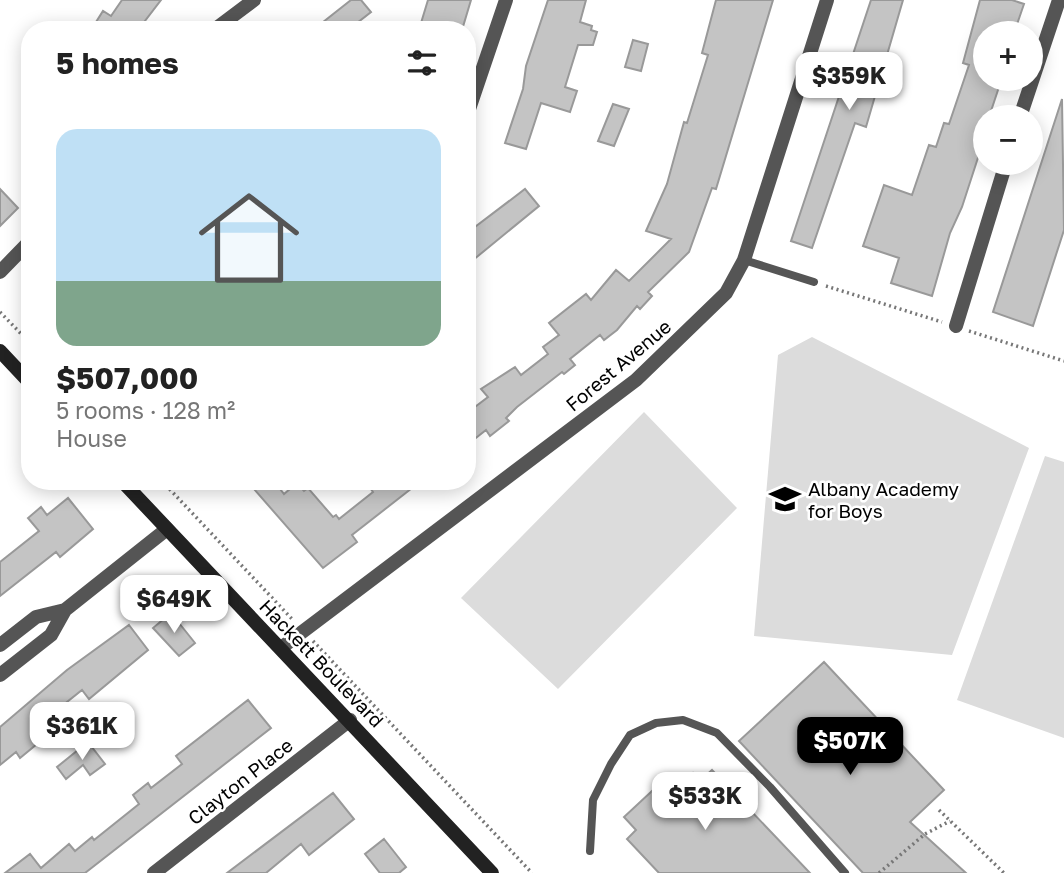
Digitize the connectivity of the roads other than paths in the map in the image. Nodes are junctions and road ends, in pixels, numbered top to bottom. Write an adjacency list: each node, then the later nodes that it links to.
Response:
1 (254, 0): 5 (street)
2 (506, 0): 6 (street)
3 (827, 0): 10 (street, Forest Avenue)
4 (1059, 0): 7 (street)
5 (226, 21)
6 (476, 88)
7 (1024, 105)
8 (1002, 175): 13 (street)
9 (21, 251): 11 (street)
10 (744, 260): 12 (lane); 20 (street, Forest Avenue)
11 (0, 272)
12 (814, 282)
13 (956, 326)
14 (0, 351): 15 (street)
15 (21, 373)
16 (130, 490): 17 (street, Hackett Boulevard)
17 (167, 529): 18 (street); 20 (street, Hackett Boulevard)
18 (65, 610): 19 (street); 21 (street)
19 (0, 645)
20 (281, 648): 22 (street, Hackett Boulevard)
21 (0, 675)
22 (350, 720): 24 (street, Clayton Place); 25 (street, Hackett Boulevard)
23 (590, 851): 26 (lane)
24 (154, 873)
25 (492, 873)
26 (845, 873)

